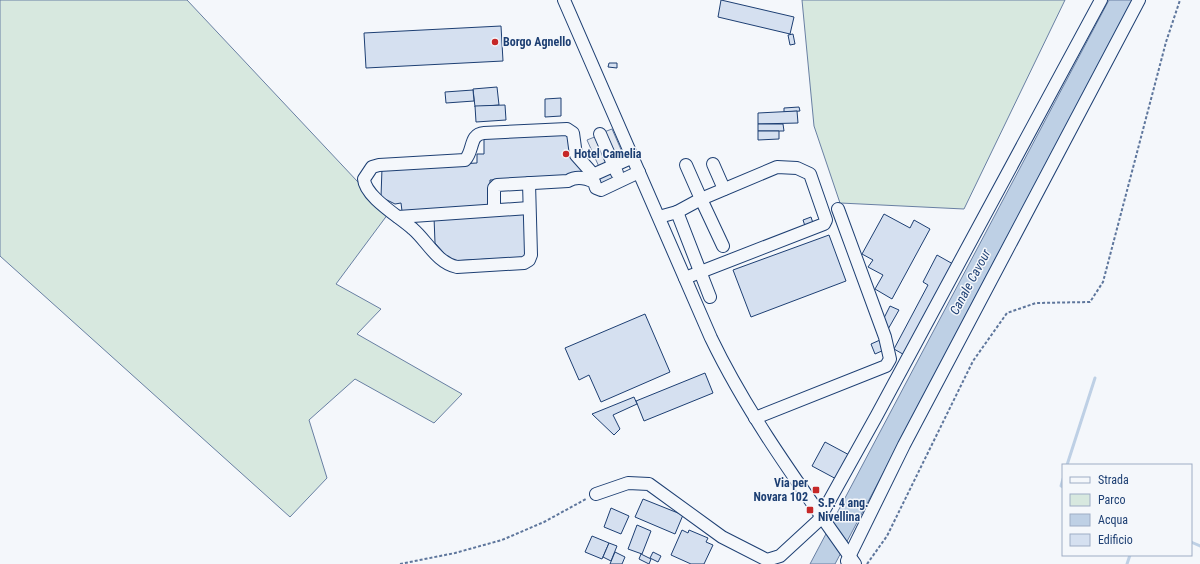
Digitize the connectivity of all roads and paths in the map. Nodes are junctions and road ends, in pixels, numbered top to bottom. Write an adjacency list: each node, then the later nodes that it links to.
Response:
1 (564, 0): 6 (street)
2 (1101, 0): 27 (street)
3 (1139, 0): 28 (street)
4 (1180, 0): 31 (path)
5 (600, 134): 9 (street)
6 (633, 157): 9 (street); 10 (street)
7 (713, 164): 13 (street)
8 (686, 165): 14 (street)
9 (614, 166): 11 (street); 19 (street)
10 (639, 172): 11 (street); 20 (street)
11 (620, 181): 12 (street)
12 (528, 183): 15 (street); 16 (street)
13 (724, 189): 14 (street); 22 (street)
14 (701, 199): 18 (street); 21 (street)
15 (529, 208): 16 (street); 19 (street)
16 (494, 210): 19 (street)
17 (838, 210): 25 (street)
18 (677, 212): 20 (street); 22 (street)
19 (398, 217)
20 (659, 217): 23 (street)
21 (723, 246)
22 (700, 272): 23 (street); 24 (street)
23 (685, 278): 25 (street)
24 (710, 297)
25 (755, 418): 27 (street)
26 (596, 494): 29 (street); 30 (path)
27 (824, 518): 28 (street); 29 (street)
28 (849, 559)
29 (777, 560)
30 (400, 564)
31 (867, 564)

